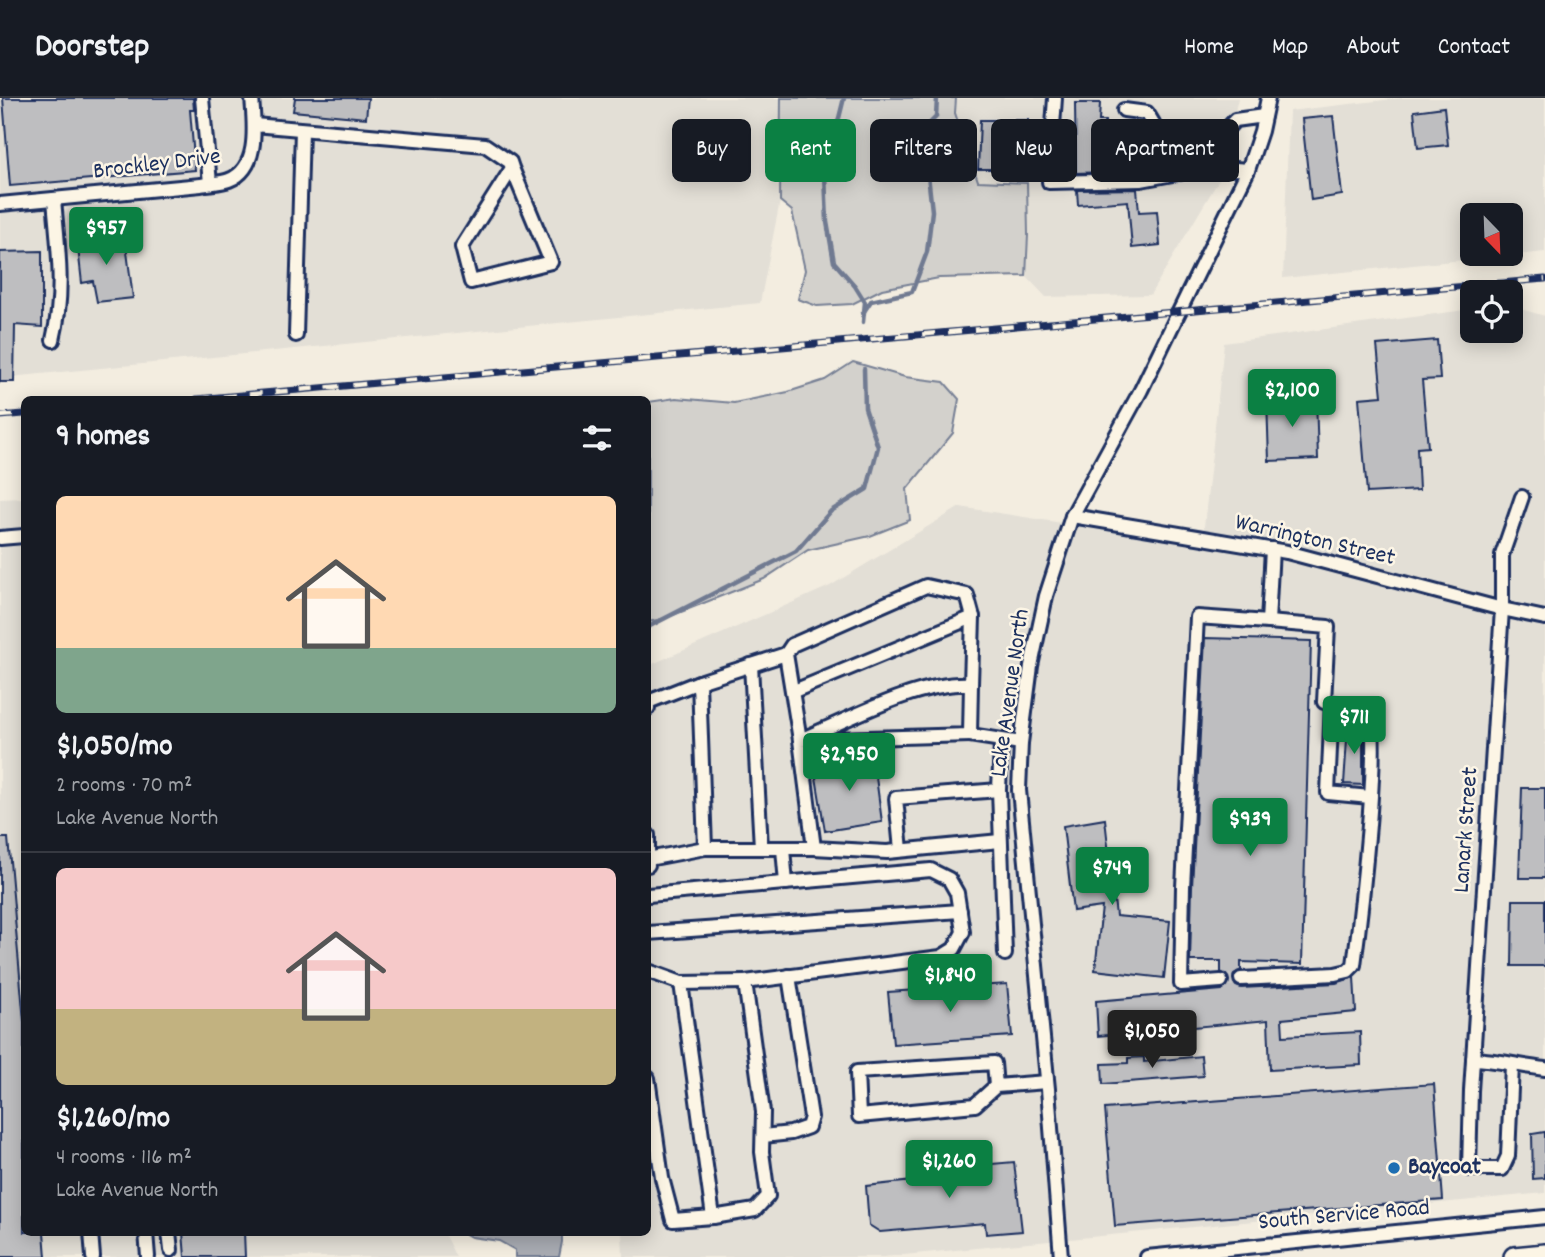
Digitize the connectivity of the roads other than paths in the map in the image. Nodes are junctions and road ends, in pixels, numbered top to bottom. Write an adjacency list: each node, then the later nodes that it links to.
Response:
1 (202, 98): 15 (street)
2 (252, 98): 9 (street, Brockley Drive)
3 (1055, 98): 14 (street)
4 (1268, 98): 6 (street, Lake Avenue North)
5 (1124, 110): 7 (street)
6 (1264, 117): 8 (street); 13 (street, Lake Avenue North)
7 (1151, 119)
8 (1239, 120)
9 (254, 125): 10 (street); 15 (street, Brockley Drive)
10 (302, 130): 11 (street); 18 (street)
11 (512, 168): 11 (street)
12 (1239, 169): 13 (street)
13 (1248, 170): 21 (street, Lake Avenue North)
14 (1091, 181)
15 (210, 183): 16 (street, Brockley Drive)
16 (54, 199): 17 (street, Brockley Drive); 19 (street)
17 (0, 204)
18 (296, 335)
19 (53, 340)
20 (1522, 497): 25 (street, Lanark Street)
21 (1072, 516): 24 (street, Warrington Street); 39 (street, Lake Avenue North)
22 (21, 536): 23 (street)
23 (0, 538)
24 (1272, 549): 25 (street, Warrington Street); 28 (street)
25 (1502, 609): 27 (street, Warrington Street); 64 (street, Lanark Street)
26 (973, 617): 29 (street); 32 (street); 33 (street)
27 (1545, 618)
28 (1268, 622): 35 (street); 61 (street)
29 (786, 654): 30 (street); 33 (street)
30 (751, 665): 31 (street); 43 (street)
31 (699, 682): 34 (street); 44 (street)
32 (971, 684): 36 (street); 37 (street)
33 (794, 691): 37 (street)
34 (651, 701)
35 (1332, 703): 41 (street); 41 (street)
36 (970, 735): 37 (street); 38 (street)
37 (800, 740): 45 (street)
38 (1001, 741): 39 (street); 40 (street)
39 (1021, 743): 50 (street, Lake Avenue North)
40 (999, 790): 42 (street); 47 (street)
41 (1370, 797): 60 (street)
42 (1000, 841): 47 (street); 49 (street)
43 (761, 847): 44 (street); 46 (street)
44 (705, 848): 48 (street)
45 (814, 848): 46 (street); 47 (street)
46 (783, 849): 51 (street)
47 (901, 850)
48 (651, 858)
49 (1001, 863): 50 (street); 53 (street)
50 (1025, 863): 52 (street, Lake Avenue North)
51 (786, 883): 54 (street); 55 (street)
52 (1028, 889): 53 (street); 67 (street, Lake Avenue North)
53 (1002, 891): 57 (street)
54 (651, 895)
55 (960, 911): 56 (street); 59 (street)
56 (651, 933)
57 (1005, 954)
58 (651, 972): 63 (street)
59 (789, 976): 62 (street); 70 (street)
60 (1241, 979)
61 (1221, 981)
62 (745, 982): 63 (street); 70 (street)
63 (681, 983): 71 (street)
64 (1473, 1059): 65 (street); 65 (street, Lanark Street)
65 (1513, 1065): 66 (street)
66 (1545, 1069)
67 (1047, 1082): 68 (street); 80 (street, Lake Avenue North)
68 (996, 1086): 68 (street)
69 (651, 1099): 71 (street)
70 (762, 1136): 71 (street)
71 (713, 1217)
72 (1545, 1217): 81 (street, South Service Road)
73 (91, 1236): 78 (street)
74 (146, 1236): 79 (street)
75 (169, 1236): 76 (street)
76 (171, 1250)
77 (1545, 1254): 82 (highway)
78 (93, 1257)
79 (148, 1257)
80 (1061, 1257)
81 (1147, 1257)
82 (1514, 1257)

